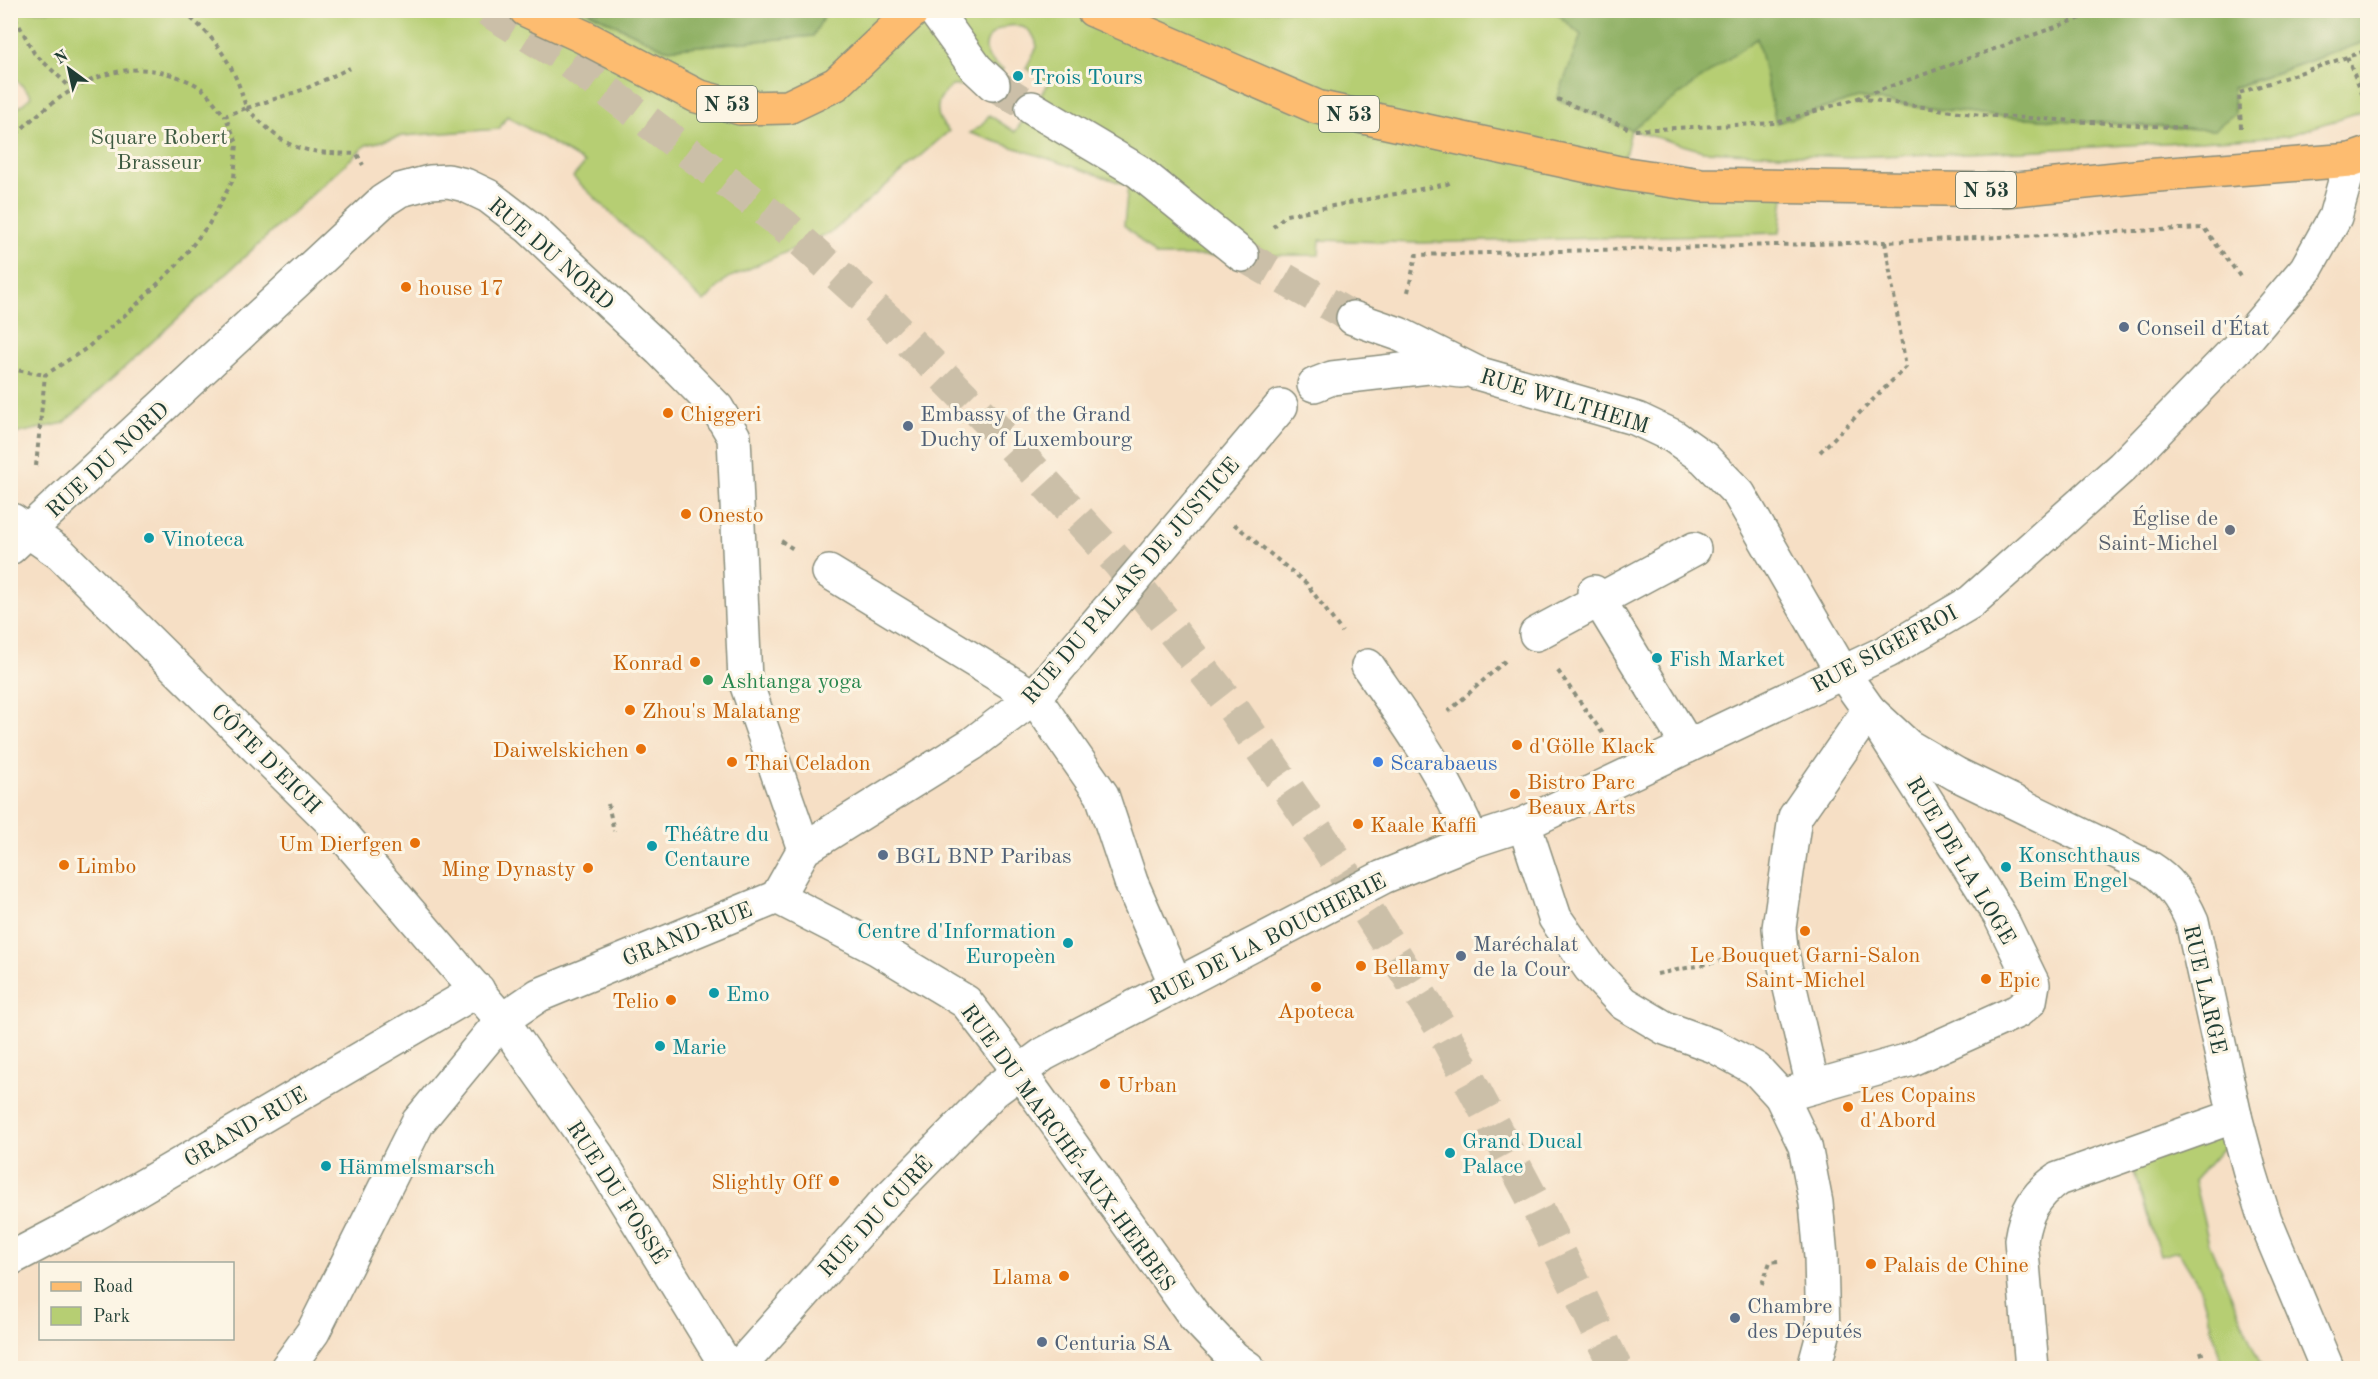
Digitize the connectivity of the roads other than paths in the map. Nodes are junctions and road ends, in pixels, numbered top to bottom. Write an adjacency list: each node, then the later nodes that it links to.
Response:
1 (526, 10): 2 (main road, N 53)
2 (914, 10)
3 (934, 10): 5 (street)
4 (1093, 10): 7 (main road, N 53)
5 (993, 84)
6 (1032, 108): 8 (street)
7 (2359, 157): 19 (street, RUE SIGEFROI)
8 (1242, 255)
9 (1353, 318): 10 (street, RUE WILTHEIM)
10 (1477, 373): 11 (street); 19 (street, RUE WILTHEIM)
11 (1314, 385)
12 (1281, 406): 20 (street, RUE DU PALAIS DE JUSTICE)
13 (16, 533): 25 (street, RUE DU NORD); 28 (street, CÔTE D'EICH)
14 (1694, 549): 16 (street)
15 (829, 572): 20 (street)
16 (1596, 596): 17 (street); 22 (street)
17 (1536, 634)
18 (1368, 666): 24 (street)
19 (1842, 672): 21 (street, RUE LARGE); 22 (street, RUE SIGEFROI)
20 (1034, 697): 25 (street, RUE DU PALAIS DE JUSTICE); 27 (street)
21 (1869, 710): 31 (street); 31 (street, RUE DE LA LOGE); 33 (street, RUE LARGE)
22 (1688, 746): 23 (street, RUE SIGEFROI)
23 (1524, 824): 24 (street, RUE DE LA BOUCHERIE); 32 (street)
24 (1472, 842): 27 (street, RUE DE LA BOUCHERIE)
25 (804, 849): 26 (street, RUE DU PALAIS DE JUSTICE)
26 (777, 897): 29 (street, GRAND-RUE); 30 (street, RUE DU MARCHÉ-AUX-HERBES)
27 (1176, 985): 30 (street, RUE DE LA BOUCHERIE)
28 (478, 990): 29 (street, CÔTE D'EICH); 34 (street, GRAND-RUE)
29 (502, 1020): 35 (street, GRAND-RUE); 36 (street, RUE DU FOSSÉ)
30 (1018, 1071): 37 (street, RUE DU CURÉ); 38 (street, RUE DU MARCHÉ-AUX-HERBES)
31 (1813, 1087): 32 (street, RUE DE LA LOGE)
32 (1781, 1096): 39 (street)
33 (2235, 1116): 40 (street); 41 (street, RUE LARGE)
34 (10, 1259)
35 (287, 1368)
36 (728, 1368)
37 (738, 1368)
38 (1248, 1368)
39 (1814, 1368)
40 (2032, 1368)
41 (2327, 1368)

